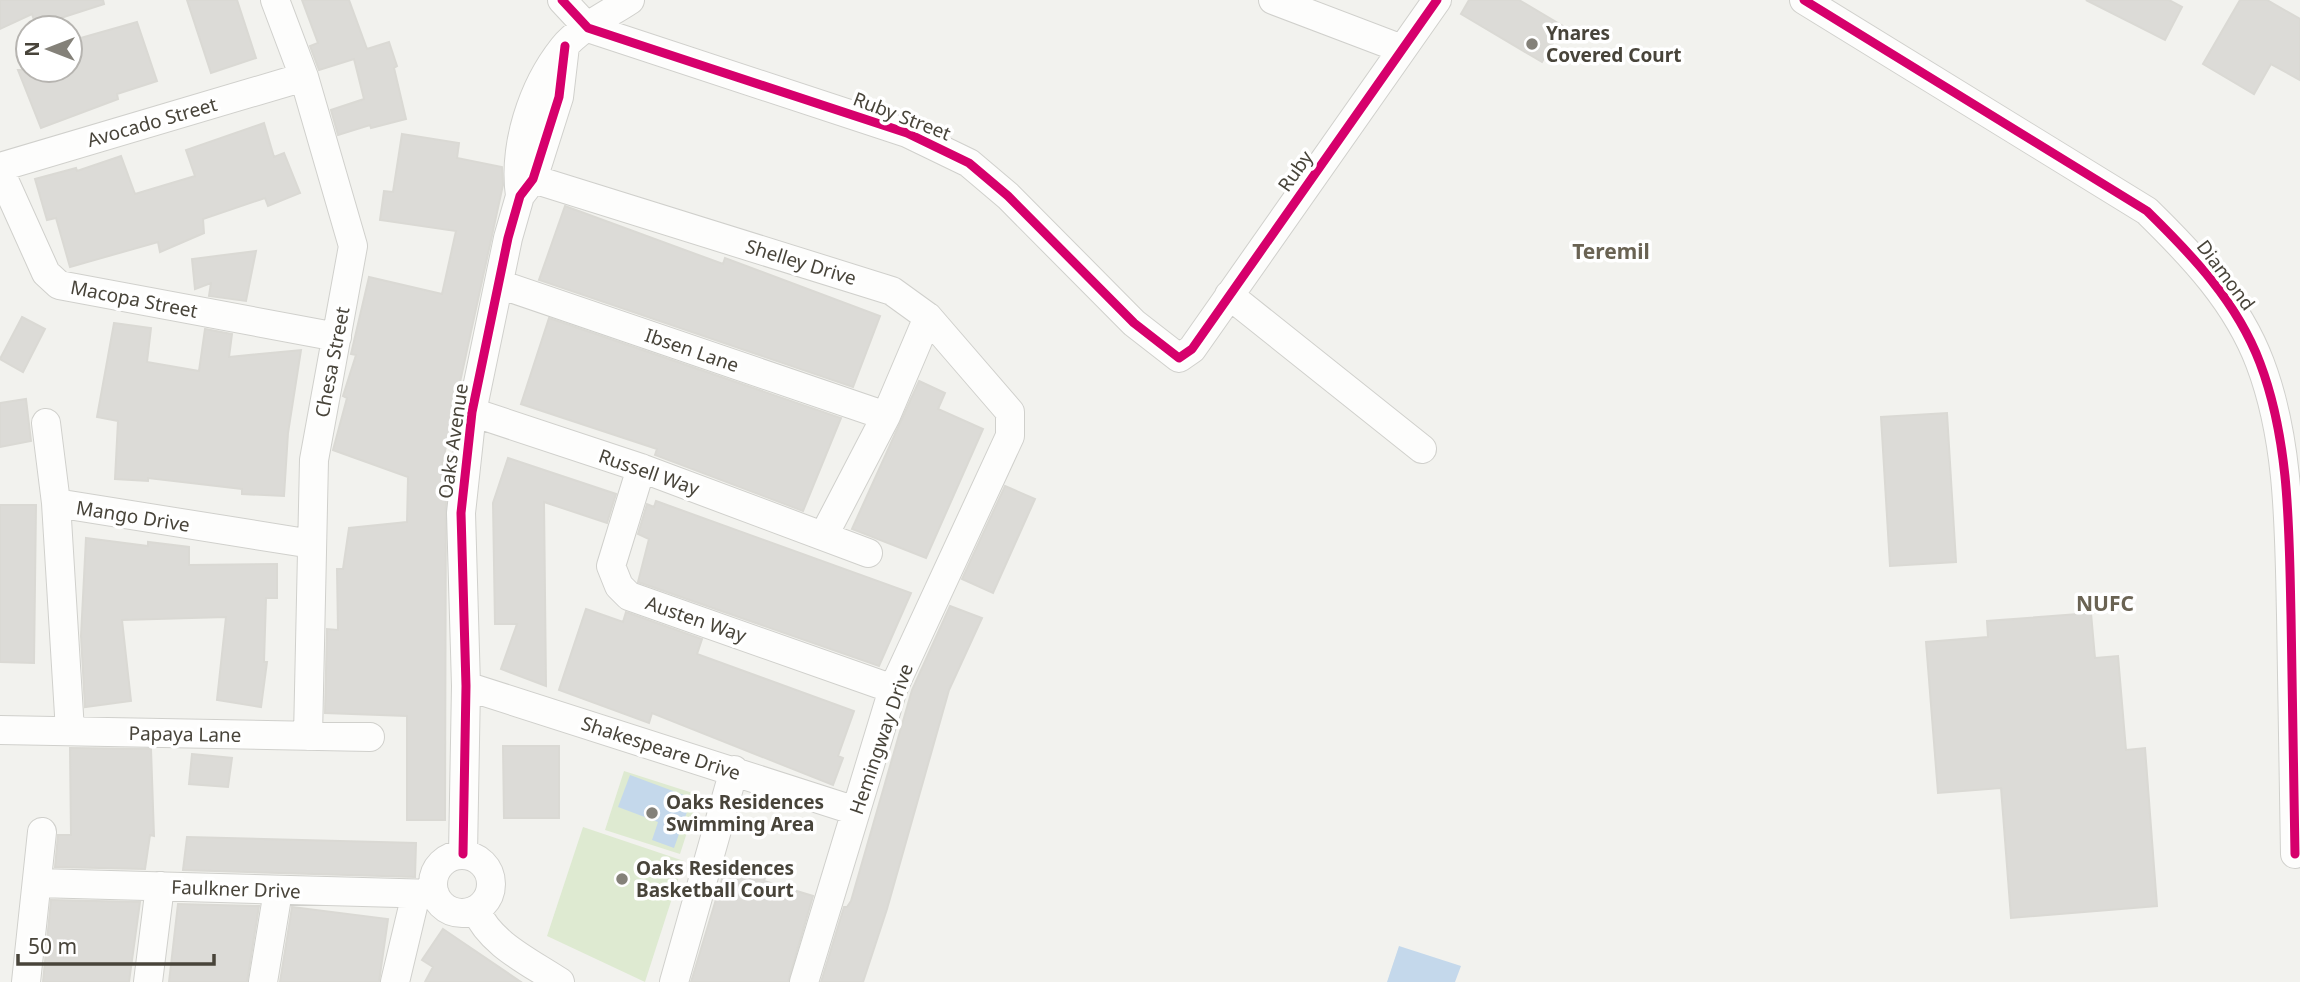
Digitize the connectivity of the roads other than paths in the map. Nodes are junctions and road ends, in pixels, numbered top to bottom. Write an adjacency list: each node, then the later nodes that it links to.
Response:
1 (275, 0): 9 (street, Chesa Street)
2 (562, 0): 7 (street)
3 (630, 0): 7 (street, Oaks Avenue)
4 (1273, 0): 8 (street)
5 (1437, 0): 8 (street, Ruby)
6 (1804, 0): 37 (street, Diamond)
7 (588, 28): 11 (street, Oaks Avenue); 16 (street, Ruby Street)
8 (1402, 49): 13 (street, Ruby)
9 (304, 77): 10 (street, Avocado Street); 15 (street, Chesa Street)
10 (0, 169): 15 (street, Macopa Street)
11 (527, 187): 12 (street, Oaks Avenue); 14 (street, Shelley Drive)
12 (499, 284): 17 (street, Oaks Avenue); 18 (street, Ibsen Lane)
13 (1229, 295): 16 (street, Ruby); 21 (street)
14 (928, 317): 18 (street); 20 (street, Shelley Drive)
15 (337, 338): 25 (street, Chesa Street)
16 (1179, 358)
17 (472, 412): 22 (street, Russell Way); 27 (street, Oaks Avenue)
18 (886, 416): 24 (street)
19 (46, 423): 23 (street)
20 (1012, 426): 28 (street, Hemingway Drive)
21 (1422, 449)
22 (642, 468): 24 (street, Russell Way); 28 (street, Austen Way)
23 (56, 503): 25 (street, Mango Drive); 30 (street, Mango Drive)
24 (824, 535): 26 (street, Russell Way)
25 (312, 544): 31 (street, Chesa Street)
26 (867, 553)
27 (466, 686): 33 (street, Shakespeare Drive); 36 (street, Oaks Avenue)
28 (894, 689): 34 (street, Hemingway Drive)
29 (0, 730): 30 (street, Papaya Lane)
30 (70, 732): 31 (street, Papaya Lane)
31 (308, 736): 32 (street, Papaya Lane)
32 (370, 737)
33 (734, 770): 34 (street, Shakespeare Drive); 48 (street)
34 (856, 811): 49 (street, Hemingway Drive)
35 (42, 832): 38 (street)
36 (463, 854): 41 (street); 42 (street)
37 (2295, 854)
38 (37, 883): 39 (street, Faulkner Drive); 43 (street)
39 (160, 886): 40 (street, Faulkner Drive); 44 (street)
40 (278, 891): 41 (street, Faulkner Drive); 45 (street)
41 (425, 894): 42 (street); 46 (street)
42 (475, 910): 47 (street)
43 (26, 982)
44 (148, 982)
45 (263, 982)
46 (395, 982)
47 (560, 982)
48 (674, 982)
49 (804, 982)

